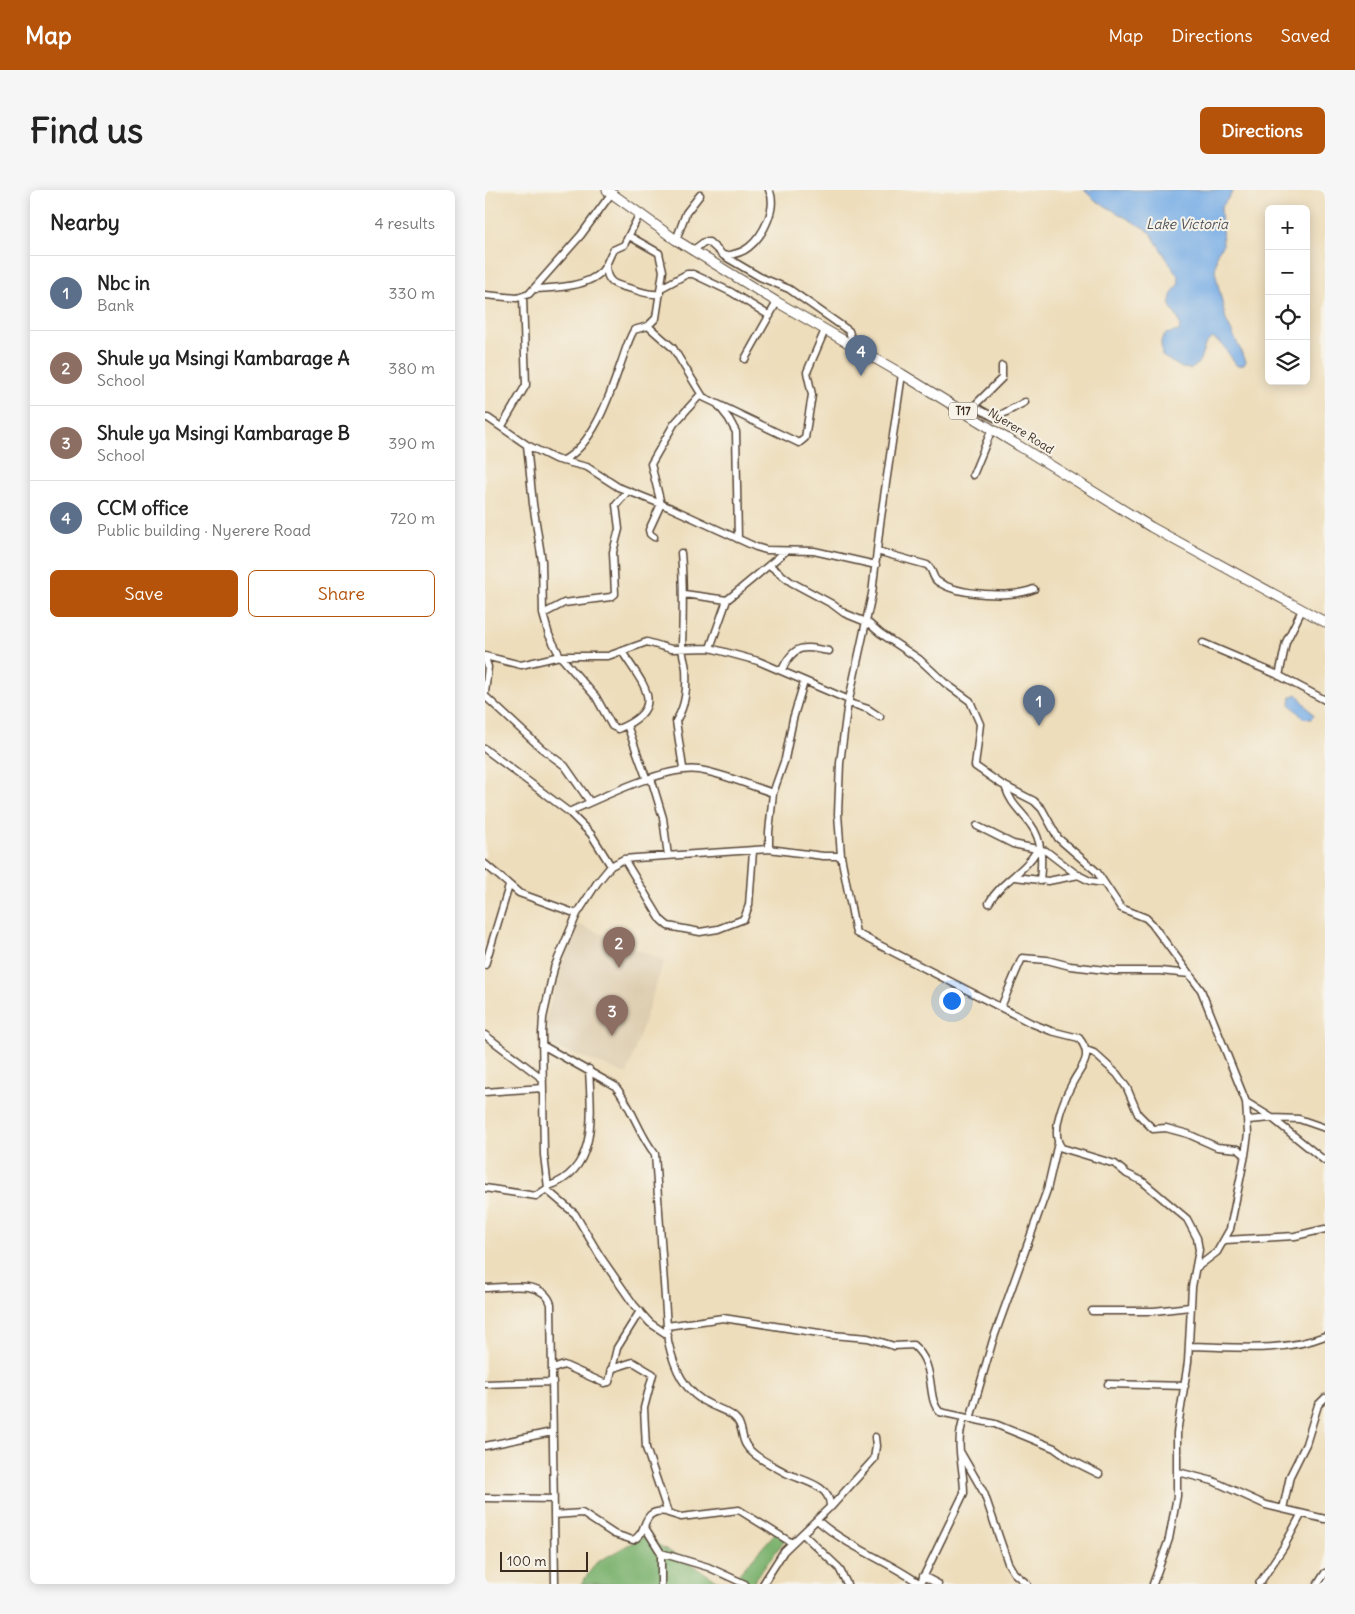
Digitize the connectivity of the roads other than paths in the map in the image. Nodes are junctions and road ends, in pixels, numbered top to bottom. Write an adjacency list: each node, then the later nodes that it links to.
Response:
1 (769, 190): 8 (street)
2 (609, 192): 4 (main road, Nyerere Road / T17); 10 (street)
3 (700, 195): 6 (street)
4 (639, 215): 5 (street); 6 (main road, Nyerere Road / T17)
5 (629, 236): 9 (street); 11 (street)
6 (675, 240): 7 (main road, Nyerere Road / T17)
7 (692, 251): 8 (street); 14 (main road, Nyerere Road / T17)
8 (724, 256): 18 (street)
9 (606, 265): 10 (street); 11 (street)
10 (534, 289): 13 (street)
11 (661, 291): 15 (street); 16 (street)
12 (485, 295): 13 (street)
13 (523, 297): 28 (street)
14 (777, 302): 15 (street); 17 (main road, Nyerere Road / T17)
15 (770, 316): 19 (street)
16 (649, 326): 22 (street); 31 (street)
17 (825, 330): 18 (main road, Nyerere Road / T17); 23 (street)
18 (853, 347): 21 (main road, Nyerere Road / T17)
19 (745, 359)
20 (1002, 366): 25 (street)
21 (902, 374): 26 (main road, Nyerere Road / T17); 38 (street)
22 (701, 394): 23 (street); 34 (street)
23 (715, 402): 36 (street)
24 (1025, 402): 25 (street)
25 (974, 406): 26 (street)
26 (967, 414): 29 (main road, Nyerere Road / T17)
27 (485, 418): 28 (street)
28 (502, 426): 30 (street)
29 (992, 429): 32 (street); 45 (main road, Nyerere Road / T17)
30 (527, 445): 31 (street); 46 (street)
31 (562, 461): 33 (street)
32 (973, 475)
33 (627, 492): 34 (street); 46 (street)
34 (661, 504): 35 (street); 36 (street)
35 (654, 537)
36 (738, 539): 37 (street)
37 (786, 551): 40 (street); 41 (street)
38 (877, 551): 41 (street); 42 (street)
39 (681, 552): 43 (street)
40 (769, 565): 44 (street); 47 (street)
41 (875, 565): 47 (street)
42 (1034, 589)
43 (684, 594): 44 (street); 51 (street)
44 (727, 600): 50 (street)
45 (1302, 610): 48 (main road, Nyerere Road / T17); 57 (street)
46 (543, 614): 54 (street)
47 (866, 621): 61 (street); 67 (street)
48 (1325, 622)
49 (1203, 643): 57 (street)
50 (710, 648): 51 (street); 56 (street)
51 (682, 649): 53 (street); 65 (street)
52 (829, 651): 56 (street)
53 (623, 653): 54 (street); 63 (street)
54 (560, 656): 55 (street); 63 (street)
55 (485, 657): 59 (street)
56 (781, 670): 58 (street)
57 (1279, 676): 60 (street)
58 (804, 682): 61 (street); 68 (street)
59 (485, 695): 69 (street)
60 (1325, 700)
61 (849, 702): 62 (street); 76 (street)
62 (880, 717)
63 (627, 725): 66 (street)
64 (485, 748): 70 (street)
65 (683, 768): 66 (street); 68 (street)
66 (649, 779): 69 (street); 75 (street)
67 (1005, 786): 73 (street); 83 (street)
68 (773, 793): 72 (street)
69 (590, 802): 70 (street)
70 (569, 812): 79 (street)
71 (977, 826): 73 (street)
72 (769, 849): 74 (street); 76 (street)
73 (1039, 850): 80 (street); 81 (street); 82 (street)
74 (753, 851): 75 (street); 77 (street)
75 (668, 856): 77 (street)
76 (841, 856): 89 (street)
77 (624, 859): 79 (street)
78 (485, 864): 84 (street)
79 (611, 866): 86 (street)
80 (1079, 875): 82 (street); 83 (street)
81 (1015, 877): 82 (street); 85 (street)
82 (1040, 881)
83 (1104, 883): 88 (street)
84 (509, 886): 86 (street); 87 (street)
85 (989, 903)
86 (577, 914): 91 (street)
87 (485, 965)
88 (1190, 974): 89 (street); 97 (street)
89 (1001, 1007): 92 (street)
90 (485, 1035): 94 (street)
91 (543, 1045): 93 (street); 94 (street)
92 (1086, 1050): 101 (street); 102 (street)
93 (589, 1070): 105 (street); 113 (street)
94 (543, 1079): 95 (street)
95 (543, 1088): 96 (street); 105 (street)
96 (485, 1092)
97 (1246, 1102): 98 (street); 99 (street)
98 (1272, 1118): 99 (street); 100 (street); 103 (street)
99 (1248, 1120): 102 (street)
100 (1325, 1128)
101 (1058, 1143): 108 (street); 124 (street)
102 (1245, 1155): 107 (street)
103 (1325, 1161)
104 (485, 1188): 105 (street)
105 (548, 1188): 111 (street)
106 (1325, 1229): 107 (street)
107 (1225, 1240): 108 (street)
108 (1196, 1268): 110 (street)
109 (485, 1288): 117 (street)
110 (1191, 1307): 112 (street); 116 (street)
111 (640, 1311): 114 (street); 118 (street)
112 (1092, 1311)
113 (667, 1326): 114 (street); 124 (street)
114 (668, 1335): 133 (street)
115 (1325, 1336): 116 (street)
116 (1189, 1346): 122 (street)
117 (553, 1369): 118 (street); 119 (street)
118 (611, 1369): 135 (street)
119 (553, 1382): 120 (street); 125 (street)
120 (485, 1384)
121 (1108, 1384): 122 (street)
122 (1185, 1386): 129 (street)
123 (1325, 1398): 134 (street)
124 (967, 1418): 128 (street); 130 (street)
125 (552, 1432): 127 (street); 132 (street)
126 (875, 1437): 133 (street)
127 (485, 1446)
128 (959, 1449): 145 (street); 153 (street)
129 (1178, 1472): 134 (street); 154 (street)
130 (1099, 1474)
131 (485, 1498): 132 (street)
132 (553, 1499): 136 (street)
133 (831, 1507): 139 (street)
134 (1283, 1509): 137 (street)
135 (667, 1512): 140 (street); 142 (street)
136 (554, 1515): 140 (street); 146 (street)
137 (1301, 1515): 138 (street); 155 (street)
138 (1325, 1519)
139 (817, 1520): 141 (street); 151 (street)
140 (644, 1526): 143 (street)
141 (803, 1534): 142 (street); 150 (street)
142 (792, 1543): 149 (street)
143 (661, 1553): 147 (street); 148 (street)
144 (1325, 1573): 156 (street)
145 (923, 1576): 151 (street); 152 (street)
146 (555, 1584)
147 (661, 1584)
148 (745, 1584)
149 (763, 1584)
150 (847, 1584)
151 (920, 1584)
152 (938, 1584)
153 (1027, 1584)
154 (1153, 1584)
155 (1259, 1584)
156 (1318, 1584)

